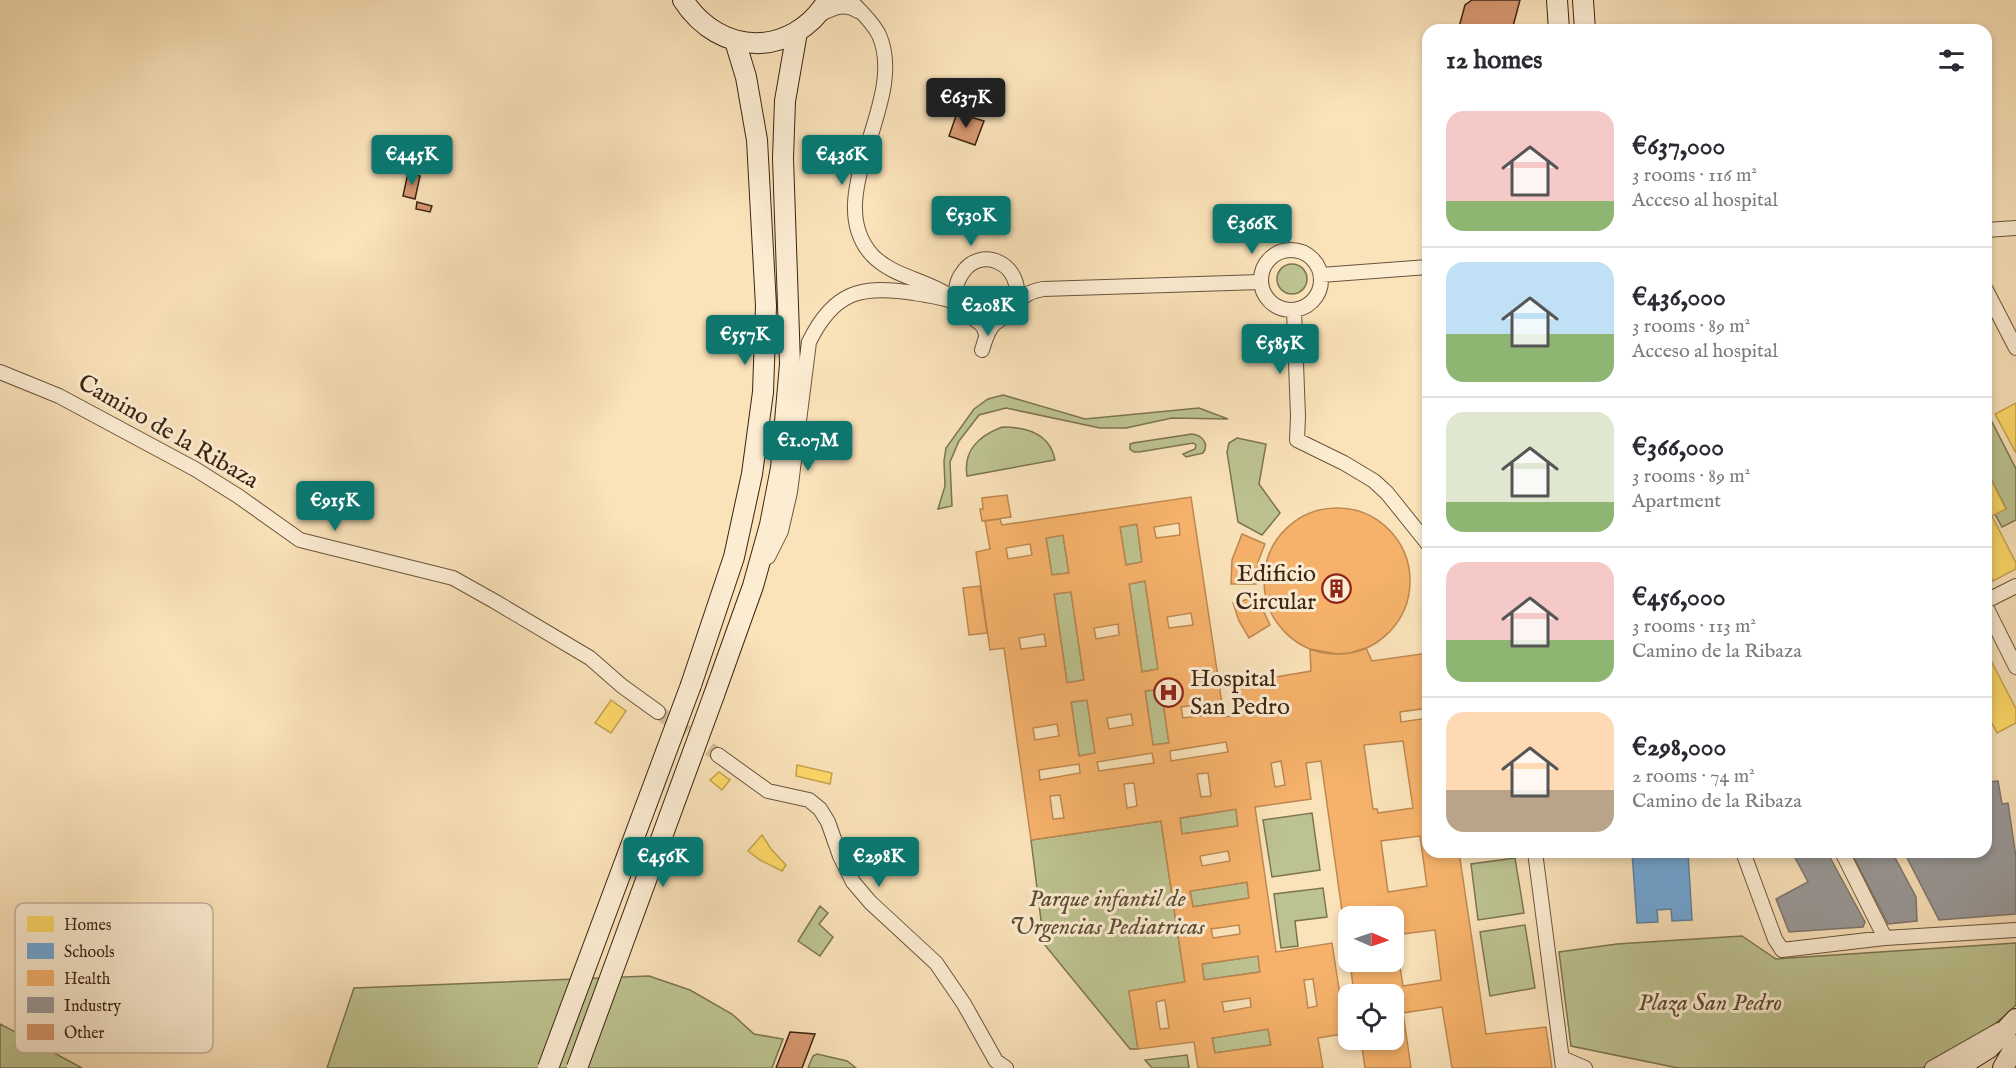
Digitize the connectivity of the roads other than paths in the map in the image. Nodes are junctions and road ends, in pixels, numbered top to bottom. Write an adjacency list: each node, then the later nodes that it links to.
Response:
1 (684, 0): 10 (main road)
2 (850, 0): 6 (street)
3 (1557, 0): 7 (main road)
4 (1583, 0): 8 (main road)
5 (823, 8): 6 (street); 9 (main road)
6 (867, 18): 18 (street)
7 (1559, 24)
8 (1585, 24)
9 (797, 32): 10 (main road); 30 (main road)
10 (735, 41): 44 (main road, bridge)
11 (2016, 228): 12 (street)
12 (1992, 230)
13 (1422, 267): 15 (street)
14 (961, 274): 16 (street); 18 (street); 22 (street)
15 (1321, 275): 17 (street); 23 (street)
16 (1015, 278): 19 (street); 21 (street)
17 (1261, 282): 19 (street); 23 (street)
18 (935, 287): 22 (street)
19 (1043, 289): 21 (street)
20 (1992, 302): 26 (street)
21 (1016, 303): 24 (street)
22 (959, 304): 25 (street); 30 (street)
23 (1294, 310): 28 (street)
24 (1002, 318): 25 (street); 25 (street)
25 (973, 319)
26 (2016, 348)
27 (0, 372): 34 (street, Camino de la Ribaza)
28 (1422, 537)
29 (2016, 585): 31 (street)
30 (753, 586): 45 (main road, bridge)
31 (1992, 598)
32 (1992, 619): 33 (street)
33 (2016, 667)
34 (658, 712)
35 (720, 756): 46 (street)
36 (1536, 858): 43 (street)
37 (1745, 858): 40 (street)
38 (1845, 858): 40 (street)
39 (2016, 930): 40 (street)
40 (1885, 938)
41 (2016, 1019): 48 (street); 49 (main road)
42 (2016, 1045): 50 (main road)
43 (1563, 1063): 47 (street)
44 (548, 1068)
45 (577, 1068)
46 (1006, 1068)
47 (1585, 1068)
48 (1932, 1068)
49 (1957, 1068)
50 (2003, 1068)

